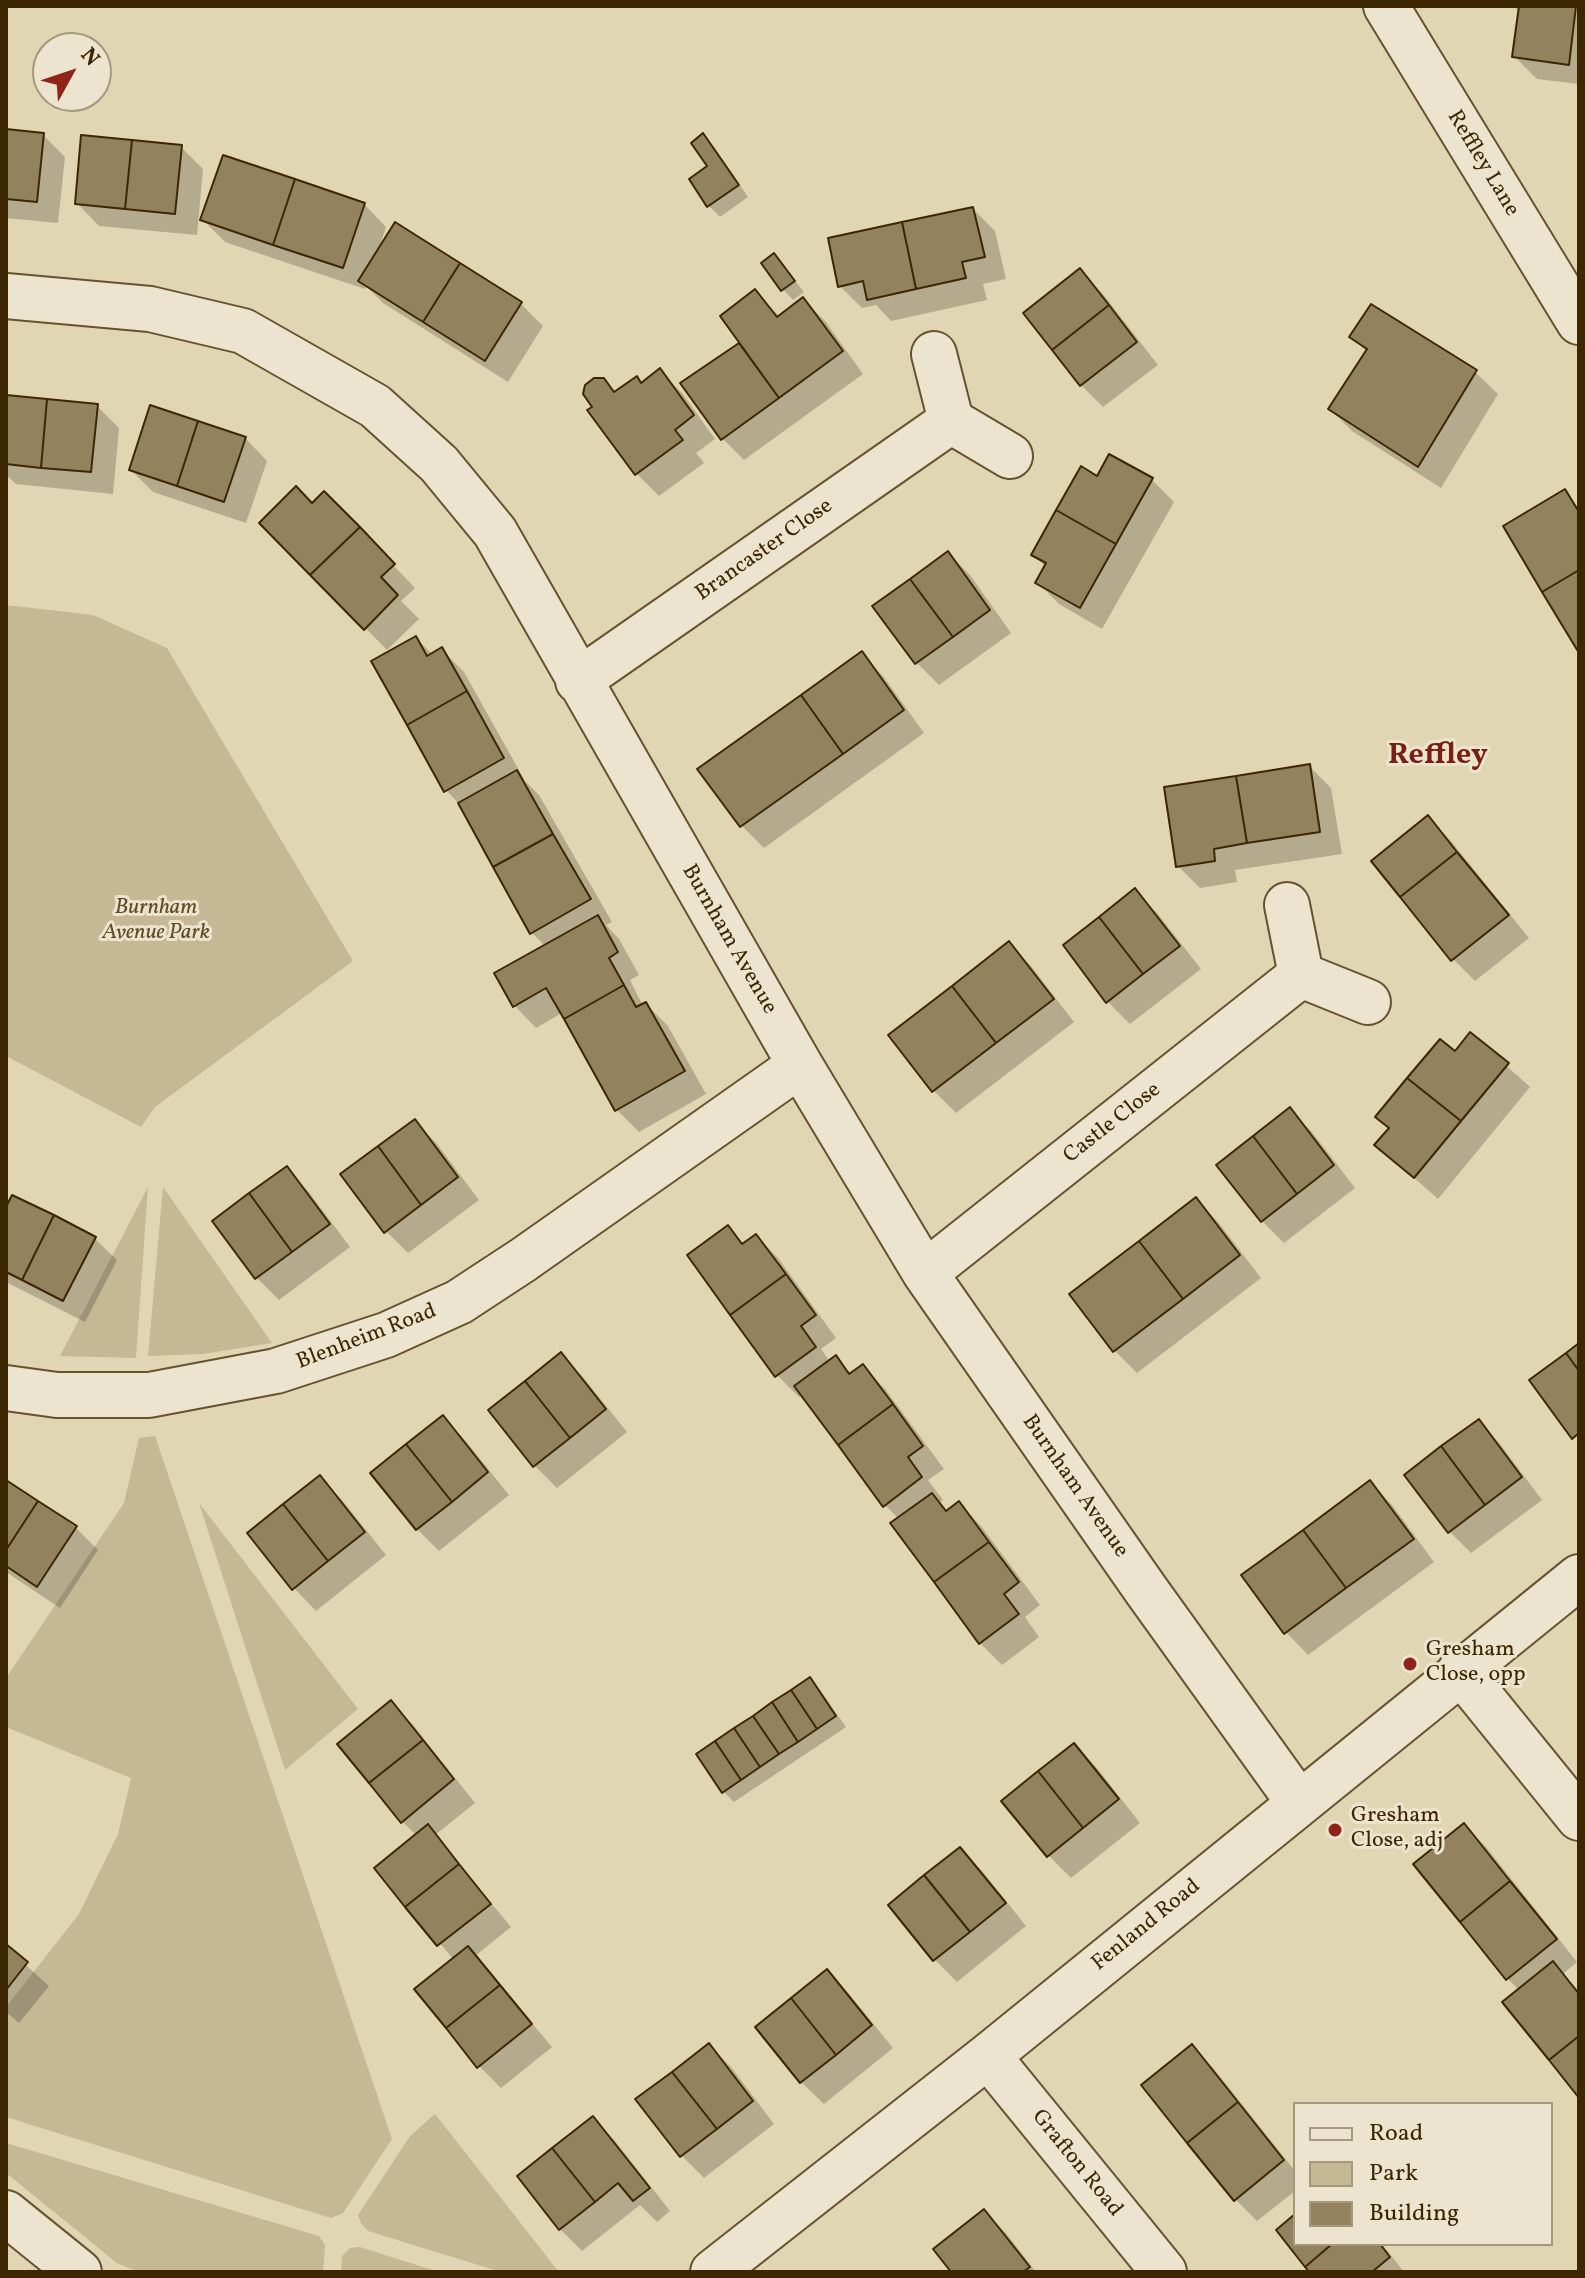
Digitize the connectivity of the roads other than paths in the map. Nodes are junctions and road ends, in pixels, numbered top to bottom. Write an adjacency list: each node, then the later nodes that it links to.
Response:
1 (1386, 6): 3 (street, Reffley Lane)
2 (6, 296): 7 (street, Burnham Avenue)
3 (1579, 322)
4 (934, 354): 5 (street)
5 (951, 421): 6 (street); 7 (street, Brancaster Close)
6 (1010, 456)
7 (578, 681): 11 (street, Burnham Avenue)
8 (1287, 905): 9 (street)
9 (1301, 975): 10 (street); 12 (street, Castle Close)
10 (1368, 1002)
11 (800, 1065): 12 (street, Burnham Avenue); 13 (street, Blenheim Road)
12 (925, 1273): 16 (street, Burnham Avenue)
13 (6, 1388)
14 (1579, 1577): 15 (street, Fenland Road)
15 (1460, 1671): 16 (street, Fenland Road); 17 (street)
16 (1299, 1803): 18 (street, Fenland Road)
17 (1579, 1818)
18 (988, 2056): 21 (street, Fenland Road); 22 (street, Grafton Road)
19 (6, 2213): 20 (street)
20 (79, 2272)
21 (713, 2272)
22 (1164, 2272)

